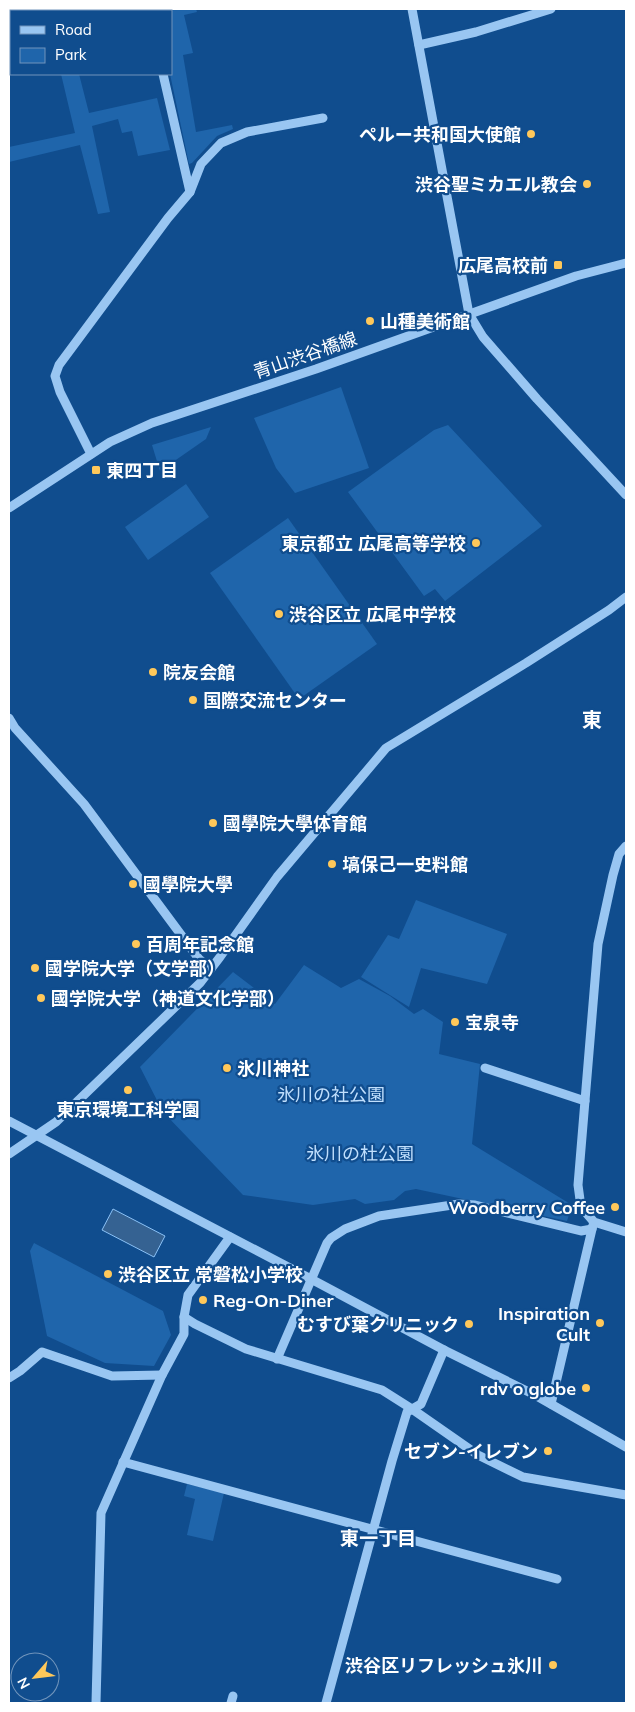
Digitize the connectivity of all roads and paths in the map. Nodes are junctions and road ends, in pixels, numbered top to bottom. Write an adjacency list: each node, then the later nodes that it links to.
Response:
1 (412, 9): 3 (street)
2 (551, 9): 3 (street)
3 (419, 45): 8 (street)
4 (163, 75): 6 (street)
5 (323, 118): 6 (street)
6 (190, 192): 9 (street)
7 (626, 263): 8 (street, 青山渋谷橋線)
8 (469, 314): 9 (street, 青山渋谷橋線); 10 (street)
9 (91, 454): 11 (street, 青山渋谷橋線)
10 (626, 495)
11 (9, 508)
12 (626, 597): 15 (street)
13 (9, 718): 15 (street)
14 (626, 846): 17 (street)
15 (211, 969): 19 (street)
16 (486, 1068): 17 (street)
17 (584, 1101): 21 (street)
18 (9, 1121): 19 (street)
19 (36, 1136): 20 (street); 23 (street)
20 (9, 1154)
21 (593, 1225): 22 (street); 24 (street); 30 (street)
22 (626, 1232)
23 (230, 1237): 24 (street); 25 (street)
24 (311, 1279): 26 (street); 27 (street)
25 (184, 1317): 27 (street); 28 (street)
26 (444, 1350): 30 (street); 31 (street)
27 (278, 1359): 31 (street)
28 (162, 1375): 29 (street); 33 (street)
29 (9, 1378)
30 (551, 1404): 32 (street)
31 (412, 1409): 34 (street); 35 (street)
32 (626, 1447)
33 (123, 1462): 35 (street); 37 (street)
34 (626, 1495)
35 (373, 1530): 36 (street); 38 (street)
36 (557, 1579)
37 (96, 1703)
38 (326, 1703)

